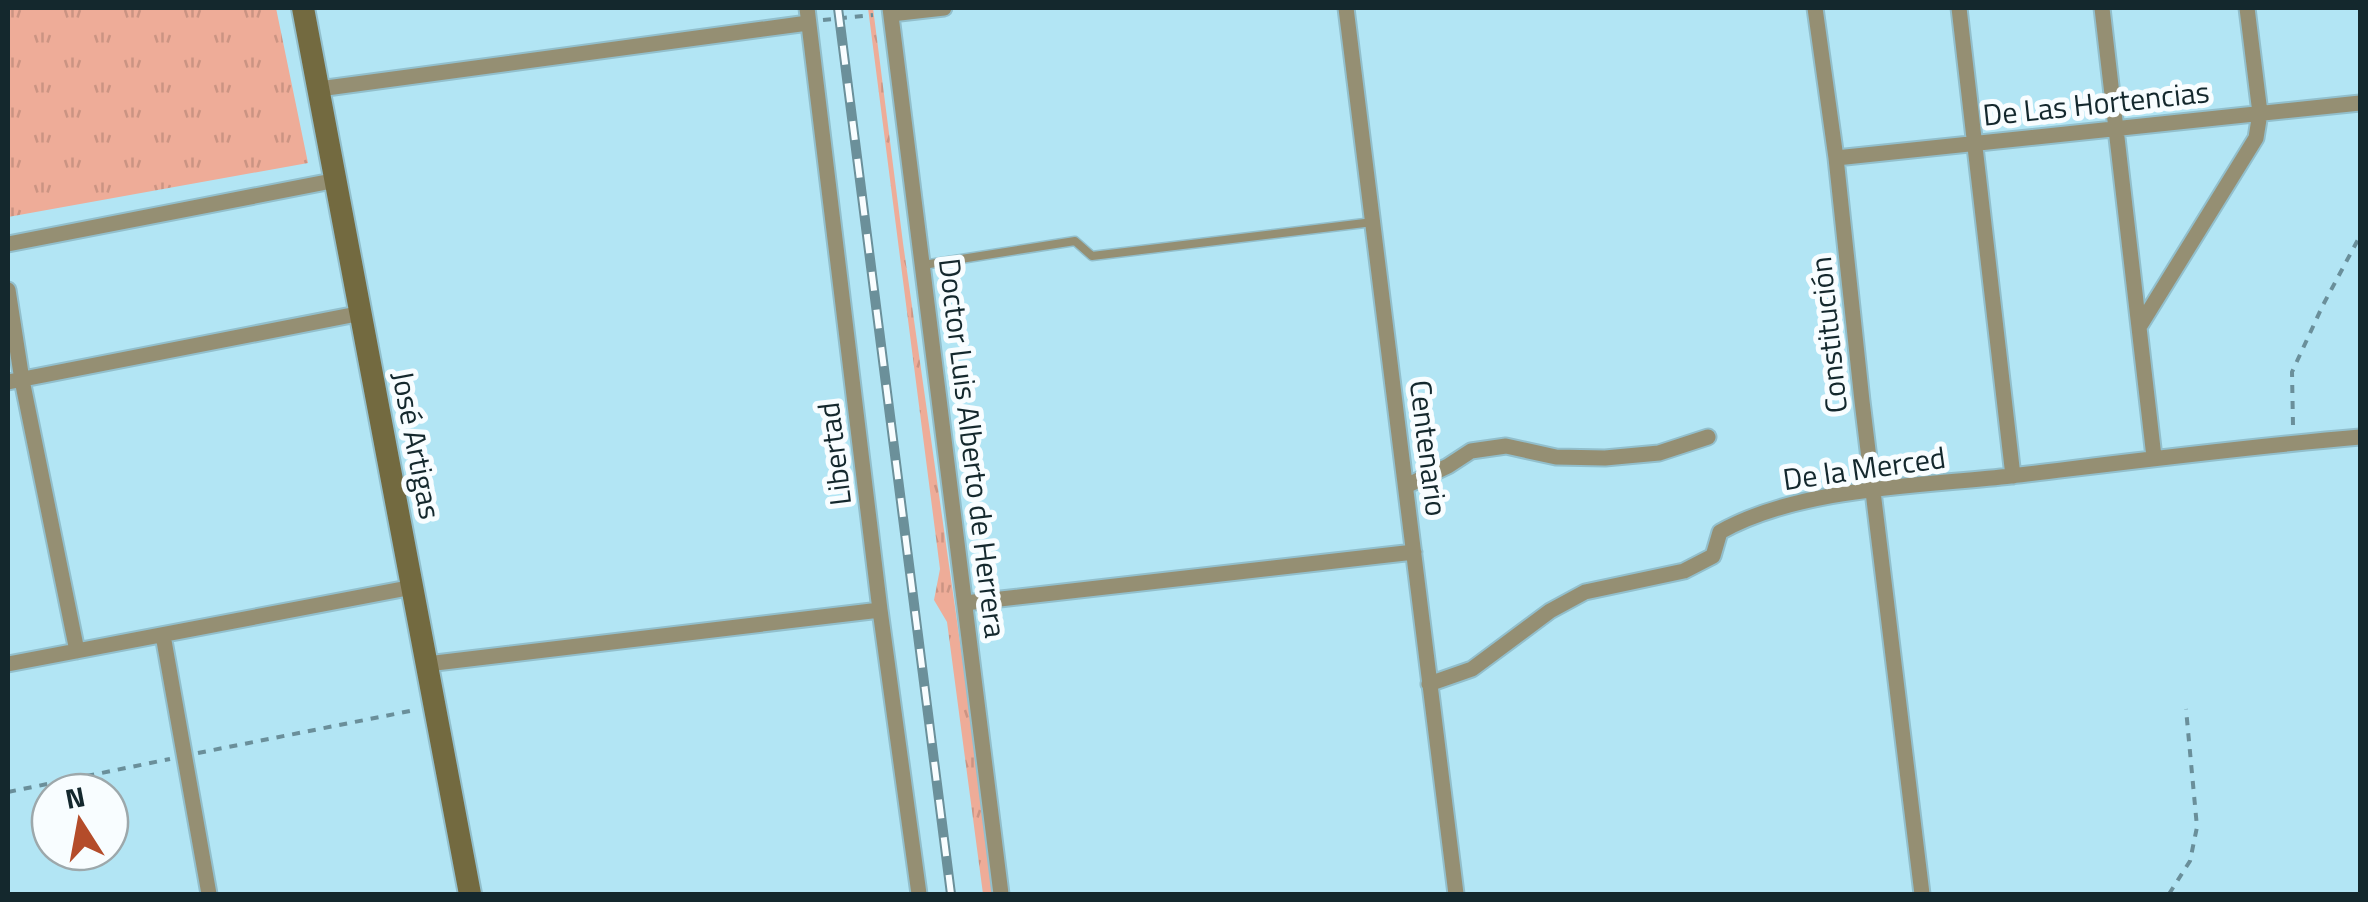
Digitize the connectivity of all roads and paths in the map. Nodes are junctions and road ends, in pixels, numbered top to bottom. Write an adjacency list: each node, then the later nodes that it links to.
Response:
1 (302, 8): 10 (street, José Artigas)
2 (944, 8): 8 (street)
3 (1346, 8): 17 (street, Centenario)
4 (1816, 8): 15 (street, Constitución)
5 (1959, 8): 14 (street)
6 (2102, 8): 13 (street)
7 (2247, 8): 12 (street)
8 (891, 11): 9 (path); 20 (street, Doctor Luis Alberto de Herrera)
9 (807, 15): 10 (street); 35 (street, Libertad)
10 (319, 89): 16 (street, José Artigas)
11 (2360, 103): 12 (street, De Las Hortencias)
12 (2260, 113): 13 (street, De Las Hortencias); 23 (street)
13 (2117, 128): 14 (street, De Las Hortencias); 23 (street)
14 (1973, 143): 15 (street, De Las Hortencias); 29 (street)
15 (1836, 158): 31 (street, Constitución)
16 (336, 180): 19 (street); 22 (street, José Artigas)
17 (1373, 222): 20 (lane); 30 (street, Centenario)
18 (2360, 236): 27 (path)
19 (8, 244)
20 (922, 265): 34 (street, Doctor Luis Alberto de Herrera)
21 (8, 290): 24 (street)
22 (362, 313): 24 (street); 33 (street, José Artigas)
23 (2140, 324): 28 (street)
24 (14, 381): 37 (street)
25 (2360, 436): 27 (street, De la Merced)
26 (1708, 438): 30 (street)
27 (2295, 442): 28 (street, De la Merced)
28 (2154, 457): 29 (street, De la Merced)
29 (2013, 476): 31 (street, De la Merced)
30 (1406, 486): 32 (street, Centenario)
31 (1873, 491): 40 (street, De la Merced); 50 (street, Constitución)
32 (1414, 552): 34 (street); 40 (street, Centenario)
33 (412, 587): 36 (street); 39 (street, José Artigas)
34 (965, 602): 48 (street, Doctor Luis Alberto de Herrera)
35 (880, 610): 39 (street); 47 (street, Libertad)
36 (162, 635): 37 (street); 43 (street)
37 (77, 651): 38 (street)
38 (8, 664)
39 (427, 664): 41 (street, José Artigas)
40 (1429, 684): 49 (street, Centenario)
41 (435, 706): 43 (path); 46 (street, José Artigas)
42 (2186, 709): 51 (path)
43 (183, 756): 44 (path); 45 (street)
44 (8, 792)
45 (209, 894)
46 (470, 894)
47 (919, 894)
48 (1001, 894)
49 (1456, 894)
50 (1922, 894)
51 (2169, 894)

